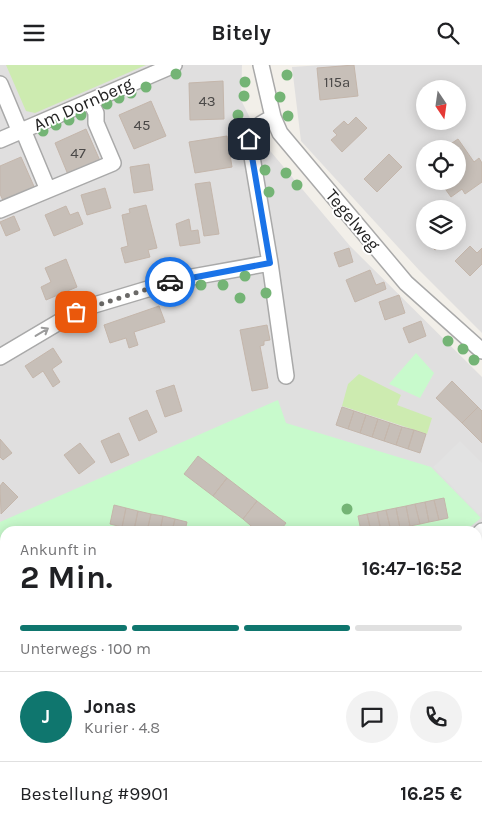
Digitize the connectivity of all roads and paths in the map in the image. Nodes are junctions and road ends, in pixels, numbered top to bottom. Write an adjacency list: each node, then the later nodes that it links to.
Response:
1 (174, 65): 4 (street, Am Dornberg)
2 (261, 65): 5 (street, Tegelweg)
3 (0, 84): 6 (street, Am Dornberg)
4 (90, 101): 6 (street, Am Dornberg); 8 (street)
5 (273, 117): 10 (street); 11 (street, Tegelweg)
6 (22, 131): 7 (street, Am Dornberg); 8 (street)
7 (0, 140)
8 (48, 190): 9 (street)
9 (0, 210)
10 (270, 263): 12 (street, one-way to 10); 13 (street)
11 (482, 351)
12 (0, 357)
13 (286, 376)

